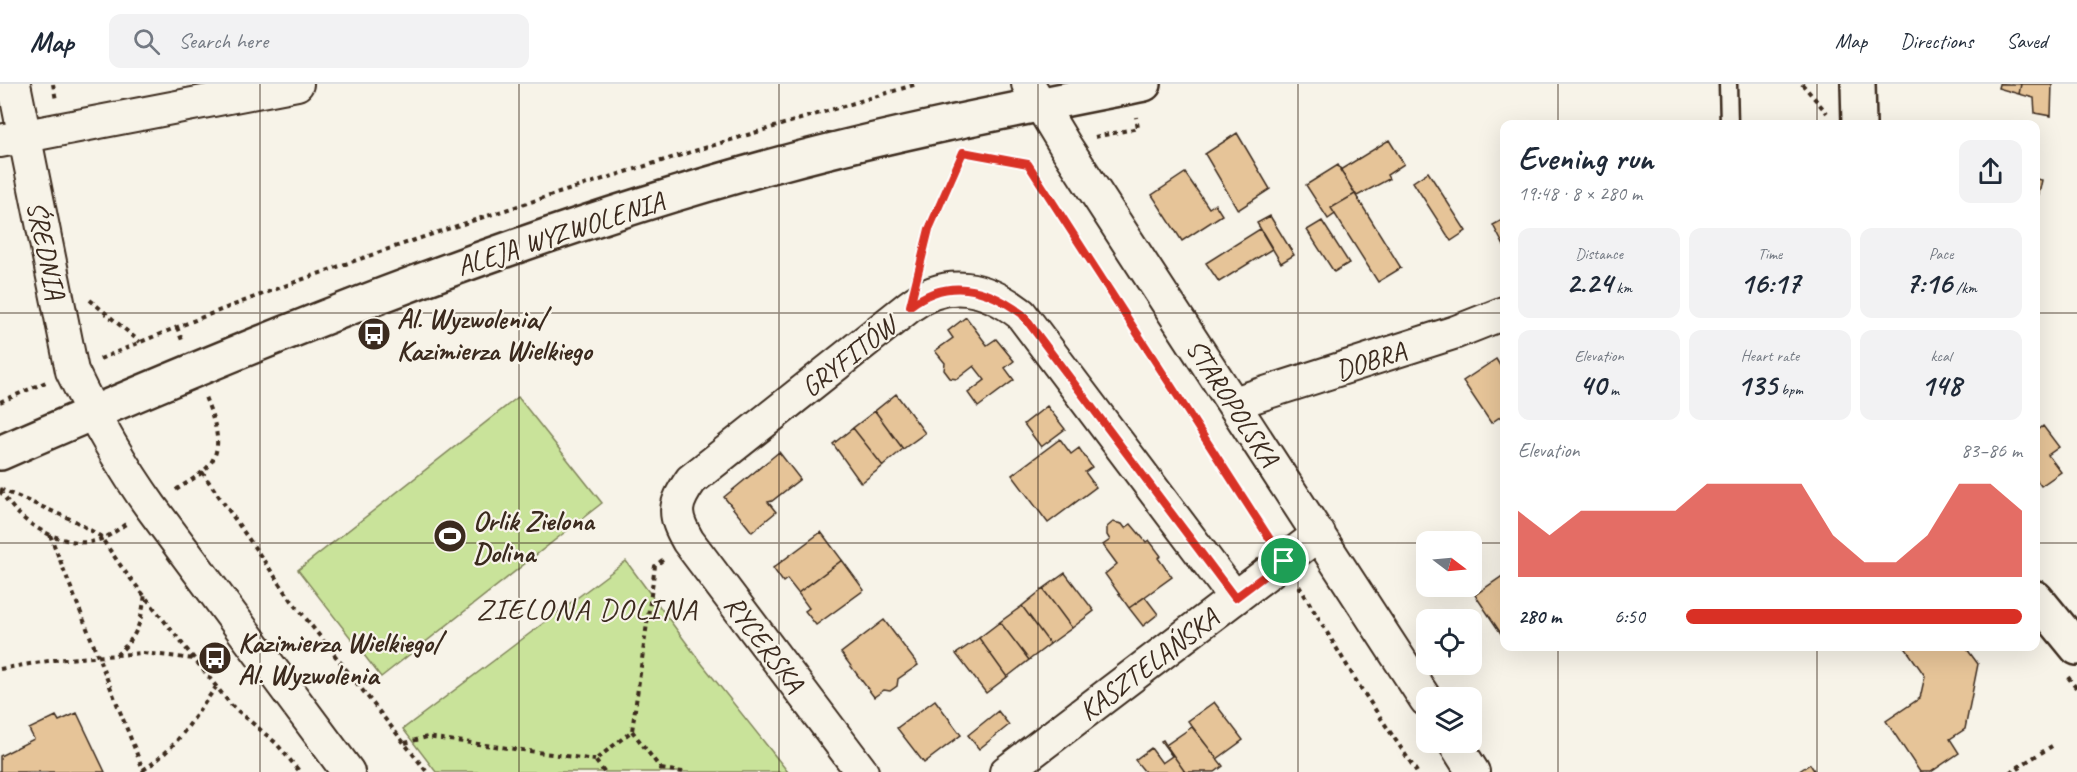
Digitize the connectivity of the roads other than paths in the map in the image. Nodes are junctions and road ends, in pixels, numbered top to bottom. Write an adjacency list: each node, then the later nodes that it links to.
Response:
1 (14, 84): 9 (street, ŚREDNIA)
2 (297, 84): 9 (street)
3 (1144, 84): 6 (street, ALEJA WYZWOLENIA)
4 (1728, 84): 7 (lane)
5 (1858, 84): 8 (street)
6 (1034, 94): 11 (street, STAROPOLSKA); 12 (street, ALEJA WYZWOLENIA)
7 (1729, 120)
8 (1844, 120)
9 (12, 138): 12 (street, ŚREDNIA)
10 (1500, 315): 11 (street, DOBRA)
11 (1234, 404): 15 (street, STAROPOLSKA)
12 (92, 413): 13 (street, ALEJA WYZWOLENIA); 21 (street, ŚREDNIA)
13 (0, 453)
14 (676, 510): 16 (street, GRYFITÓW); 22 (street, RYCERSKA)
15 (1319, 534): 16 (street, KASZTELAŃSKA); 19 (street, STAROPOLSKA)
16 (1235, 598): 23 (street, KASZTELAŃSKA)
17 (2040, 603): 18 (street)
18 (2077, 648)
19 (1418, 687)
20 (1461, 753): 24 (street)
21 (348, 772)
22 (862, 772)
23 (1006, 772)
24 (1473, 772)

